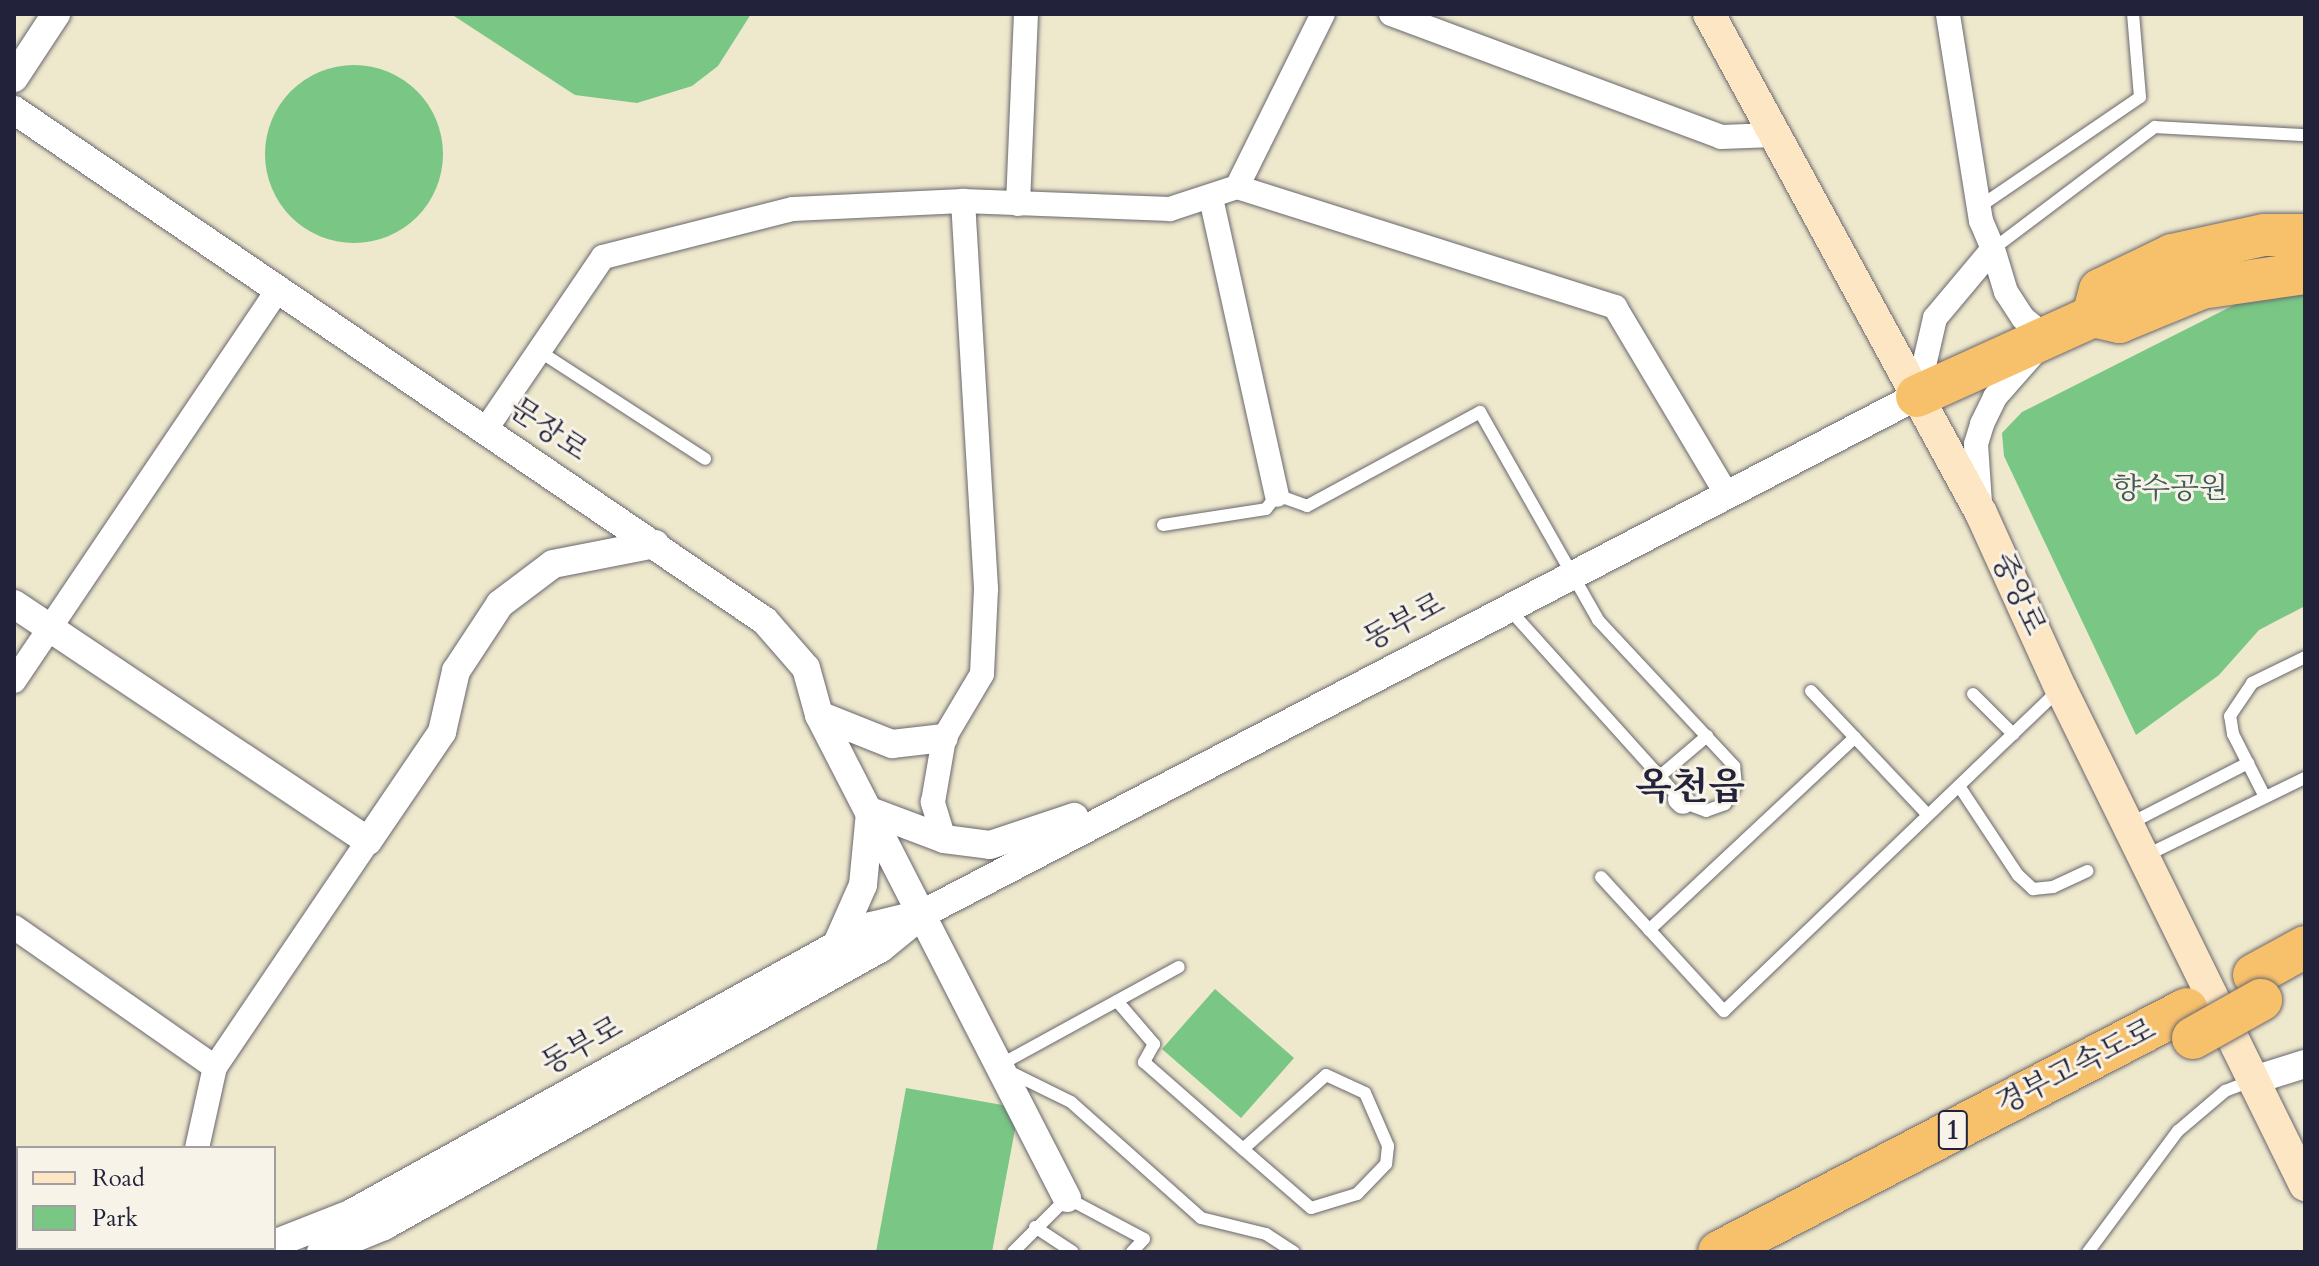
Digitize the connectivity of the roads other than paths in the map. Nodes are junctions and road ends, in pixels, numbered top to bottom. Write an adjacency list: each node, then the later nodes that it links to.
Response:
1 (56, 14): 8 (street)
2 (1026, 14): 15 (street)
3 (1323, 14): 12 (street)
4 (1391, 14): 10 (street)
5 (1709, 14): 10 (main road, 중앙로)
6 (1948, 14): 16 (street)
7 (2133, 14): 16 (lane)
8 (14, 78)
9 (14, 110): 20 (street, 문장로)
10 (1774, 135): 24 (main road, 중앙로)
11 (2305, 135): 18 (lane)
12 (1237, 187): 13 (street); 27 (street)
13 (1211, 198): 15 (street); 28 (street)
14 (963, 201): 15 (street); 23 (street); 45 (street)
15 (1018, 204)
16 (1979, 207): 18 (street)
17 (2305, 235): 21 (highway)
18 (1993, 249): 22 (street); 24 (street)
19 (2305, 273): 21 (highway)
20 (277, 291): 25 (street, 문장로); 35 (street)
21 (2093, 316): 22 (highway)
22 (2047, 338): 24 (highway); 29 (street)
23 (539, 351): 25 (street); 26 (lane)
24 (1917, 396): 27 (street, 동부로); 29 (main road, 중앙로)
25 (486, 429): 31 (street, 문장로)
26 (705, 459)
27 (1726, 493): 32 (street, 동부로)
28 (1277, 495): 30 (lane); 32 (lane)
29 (1981, 513): 38 (main road, 중앙로)
30 (1163, 525)
31 (655, 544): 41 (street, 문장로); 56 (street)
32 (1569, 575): 34 (street, 동부로); 43 (lane)
33 (14, 604): 35 (street)
34 (1507, 607): 47 (lane); 53 (street, 동부로)
35 (51, 630): 37 (street); 56 (street)
36 (2305, 657): 46 (lane)
37 (14, 681)
38 (2061, 689): 42 (lane); 54 (main road, 중앙로)
39 (1811, 691): 44 (lane)
40 (1973, 694): 42 (lane)
41 (819, 715): 45 (street); 51 (street, 문장로)
42 (2013, 734): 49 (lane)
43 (1707, 736): 47 (lane); 47 (lane)
44 (1855, 737): 52 (lane); 62 (lane)
45 (944, 738): 55 (street)
46 (2248, 763): 50 (lane); 54 (lane)
47 (1660, 776)
48 (2305, 778): 50 (lane)
49 (1959, 786): 52 (lane); 58 (lane)
50 (2265, 797): 57 (lane)
51 (870, 811): 55 (street); 60 (street, 문장로); 63 (street)
52 (1928, 815): 62 (lane)
53 (1092, 824): 55 (street); 60 (street, 동부로)
54 (2129, 824): 57 (main road, 중앙로)
55 (944, 839)
56 (368, 841): 72 (street)
57 (2145, 856): 73 (main road, 중앙로)
58 (2088, 871)
59 (1601, 877): 62 (lane)
60 (924, 913): 63 (street, 동부로); 71 (street, 문장로); 80 (street, 동부로)
61 (14, 927): 72 (street)
62 (1649, 930)
63 (837, 944): 79 (street, 동부로)
64 (2305, 947): 67 (highway, 경부고속도로 / 1)
65 (1179, 967): 68 (lane)
66 (2305, 979): 67 (highway, 경부고속도로 / 1)
67 (2257, 988): 69 (highway, 경부고속도로 / 1, bridge)
68 (1117, 1001): 71 (lane); 75 (lane)
69 (2190, 1023): 85 (highway, 경부고속도로 / 1); 86 (highway, 경부고속도로 / 1)
70 (2305, 1064): 73 (street)
71 (998, 1066): 77 (street, 문장로); 84 (lane)
72 (215, 1067): 74 (street)
73 (2254, 1080): 76 (main road, 중앙로); 87 (lane)
74 (197, 1146)
75 (1243, 1149): 75 (lane)
76 (2305, 1185)
77 (1067, 1198): 78 (lane); 83 (lane)
78 (1035, 1227): 81 (lane); 82 (lane)
79 (276, 1243)
80 (321, 1252)
81 (1013, 1252)
82 (1073, 1252)
83 (1132, 1252)
84 (1294, 1252)
85 (1719, 1252)
86 (1781, 1252)
87 (2088, 1252)

